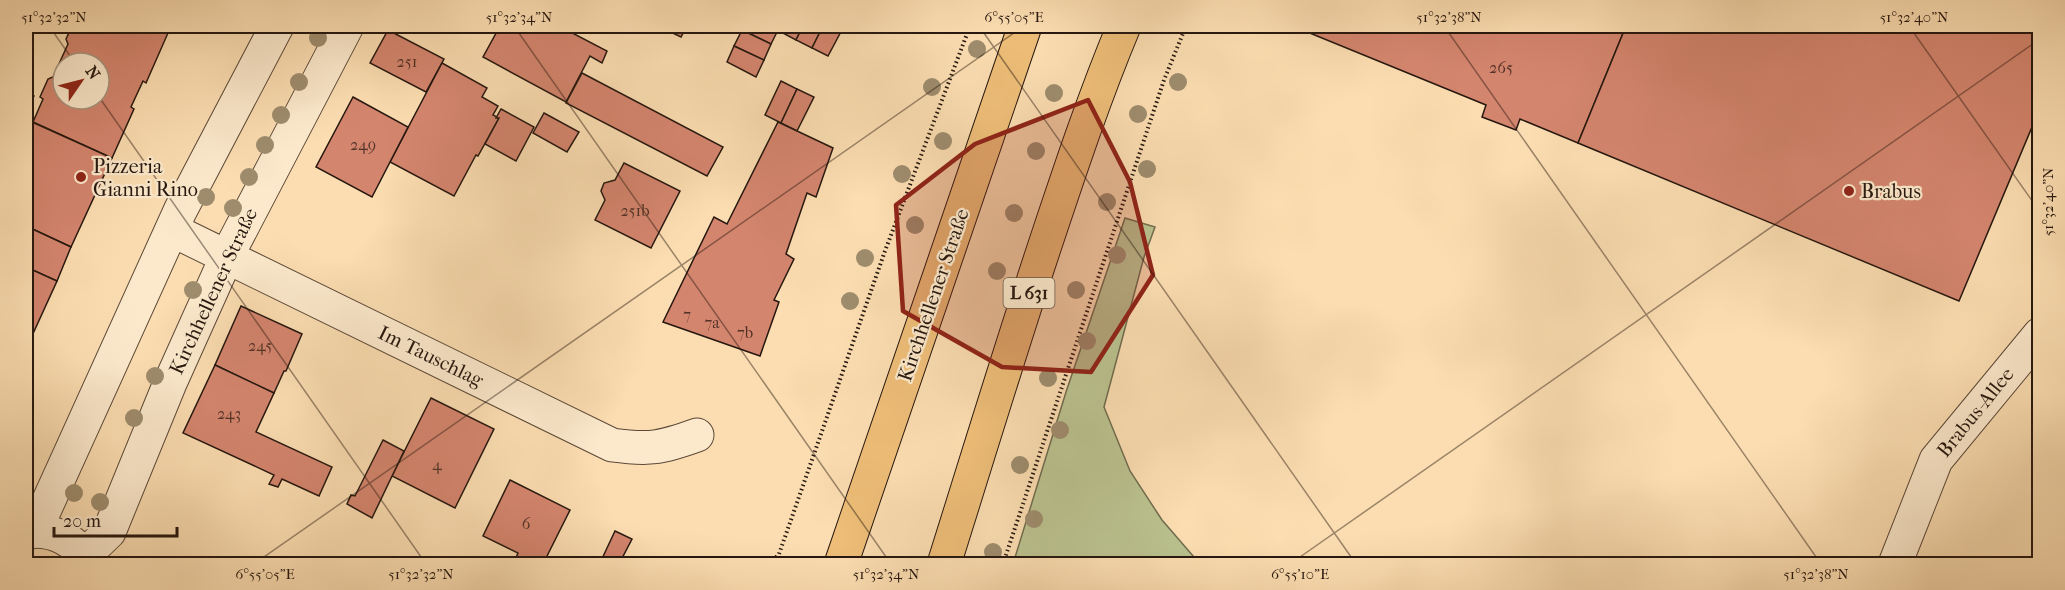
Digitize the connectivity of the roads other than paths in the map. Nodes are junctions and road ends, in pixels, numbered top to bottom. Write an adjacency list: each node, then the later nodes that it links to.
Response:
1 (277, 26): 5 (street)
2 (347, 26): 6 (street, Kirchhellener Straße)
3 (1025, 26): 11 (main road, Kirchhellener Straße)
4 (1125, 26): 12 (main road, L 631)
5 (172, 230): 6 (street, Im Tauschlag); 9 (street)
6 (227, 256): 8 (street, Im Tauschlag); 10 (street, Kirchhellener Straße)
7 (2040, 334): 13 (street, Brabus-Allee)
8 (697, 435)
9 (30, 531): 10 (street)
10 (86, 560)
11 (841, 564)
12 (945, 564)
13 (1895, 564)

